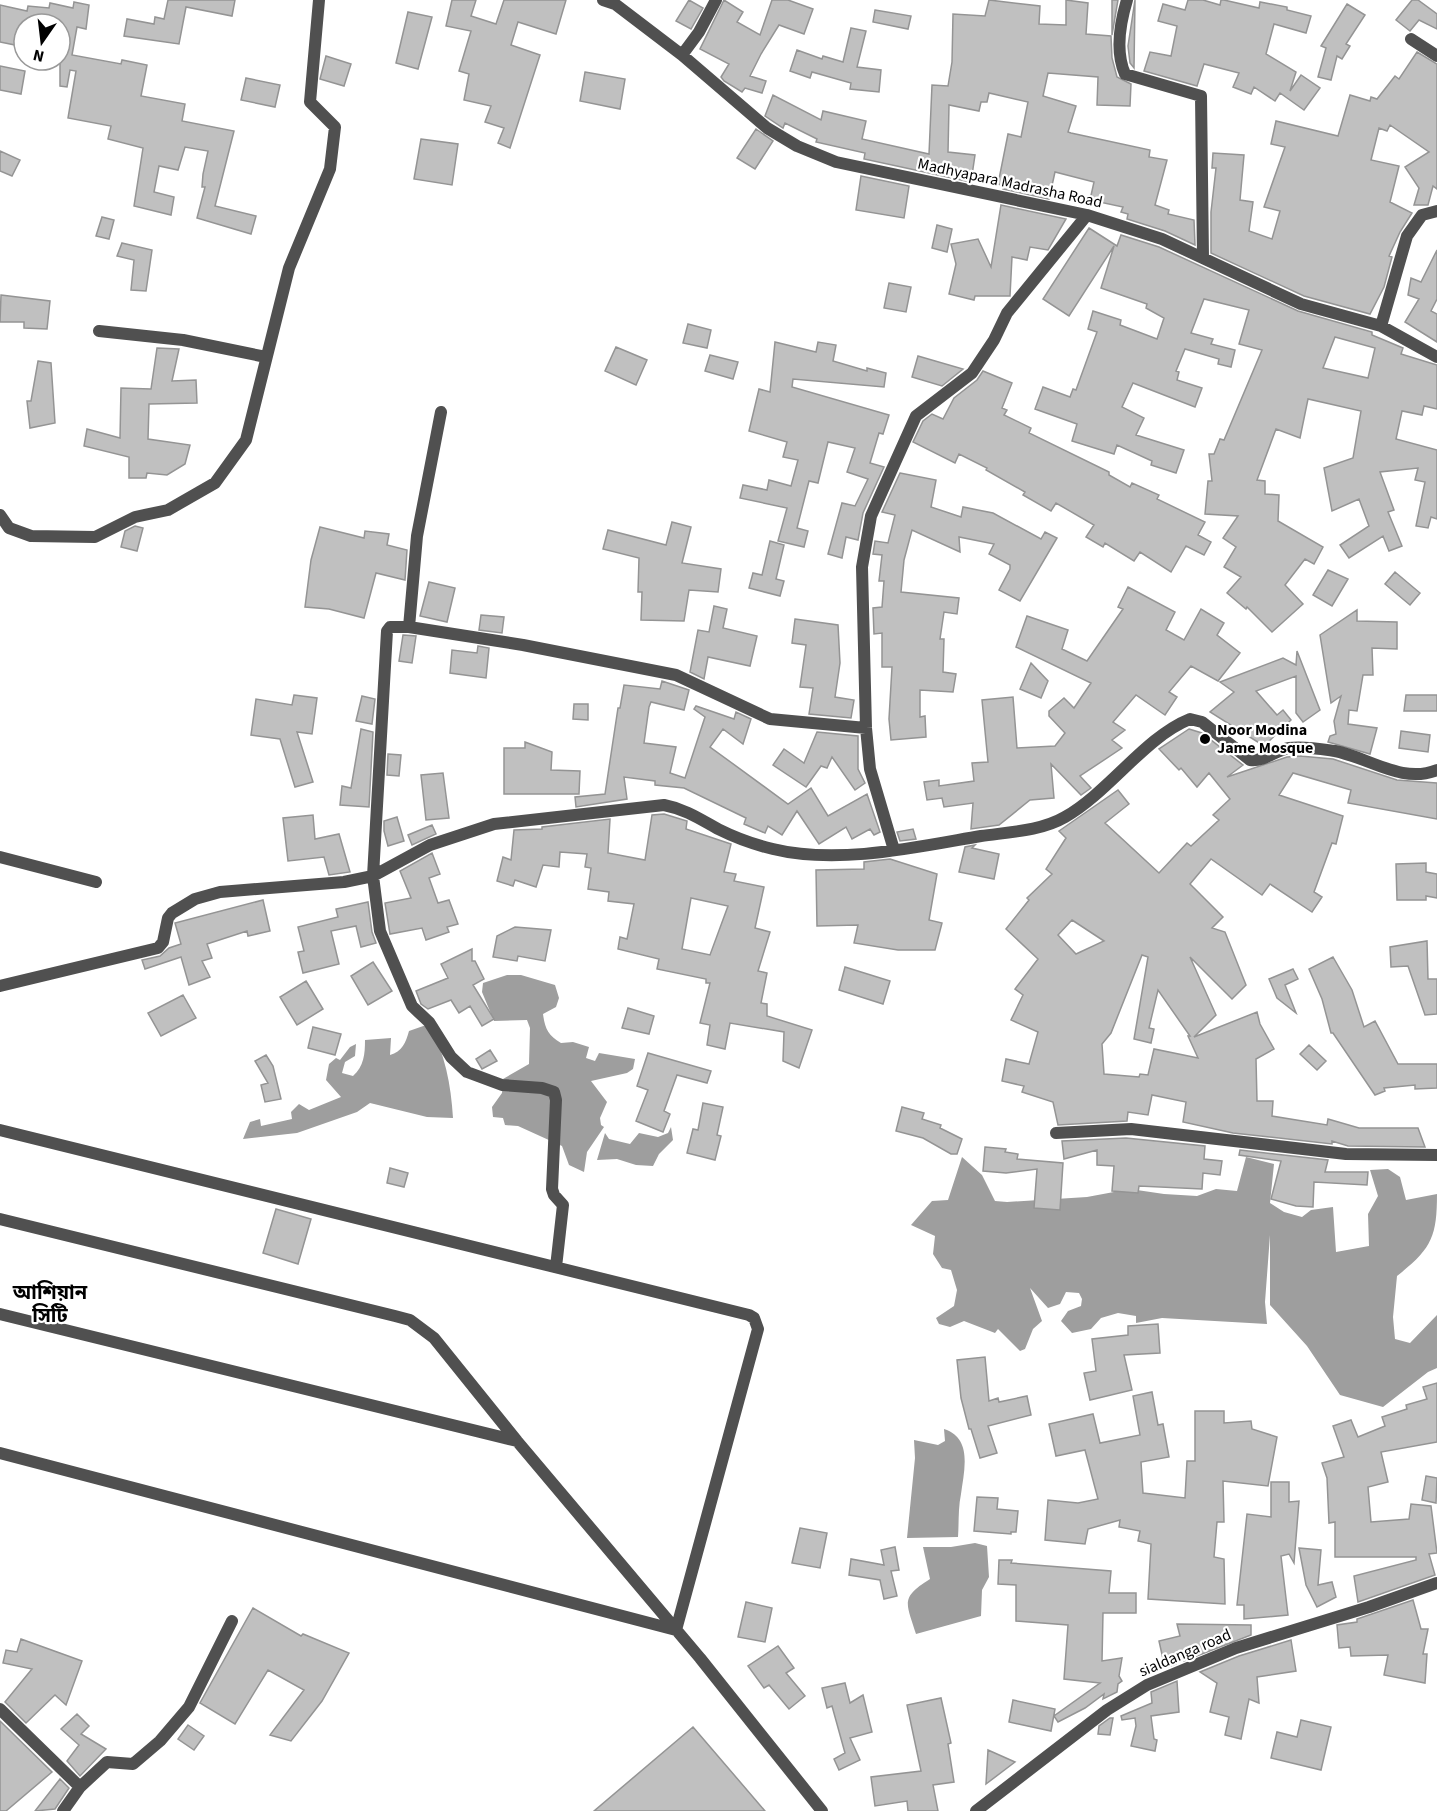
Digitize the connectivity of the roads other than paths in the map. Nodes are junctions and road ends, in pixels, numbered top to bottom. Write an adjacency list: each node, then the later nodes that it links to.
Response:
1 (319, 0): 13 (street)
2 (603, 0): 6 (street, Madhyapara Madrasha Road)
3 (716, 0): 6 (street)
4 (1127, 0): 10 (street)
5 (1411, 39): 7 (street)
6 (682, 55): 9 (street, Madhyapara Madrasha Road)
7 (1437, 56)
8 (1437, 212): 11 (street)
9 (1087, 215): 10 (street, Madhyapara Madrasha Road); 18 (street)
10 (1203, 258): 11 (street, Madhyapara Madrasha Road)
11 (1381, 326): 14 (street, Madhyapara Madrasha Road)
12 (99, 331): 13 (street)
13 (266, 357): 16 (street)
14 (1437, 357)
15 (441, 412): 17 (street)
16 (0, 515)
17 (409, 627): 18 (street); 22 (street)
18 (866, 728): 20 (street)
19 (1437, 770): 20 (street)
20 (894, 850): 22 (street)
21 (0, 857): 23 (street)
22 (373, 876): 24 (street); 29 (street)
23 (96, 882)
24 (0, 986)
25 (0, 1130): 29 (street)
26 (1056, 1133): 27 (street)
27 (1437, 1155)
28 (0, 1219): 31 (street)
29 (556, 1267): 35 (street)
30 (0, 1314): 31 (street)
31 (517, 1442): 35 (street)
32 (0, 1453): 35 (street)
33 (1437, 1583): 40 (street, sialdanga road)
34 (232, 1621): 37 (street)
35 (676, 1630): 39 (street)
36 (0, 1709): 37 (street)
37 (80, 1787): 38 (street)
38 (63, 1811)
39 (822, 1811)
40 (976, 1811)

